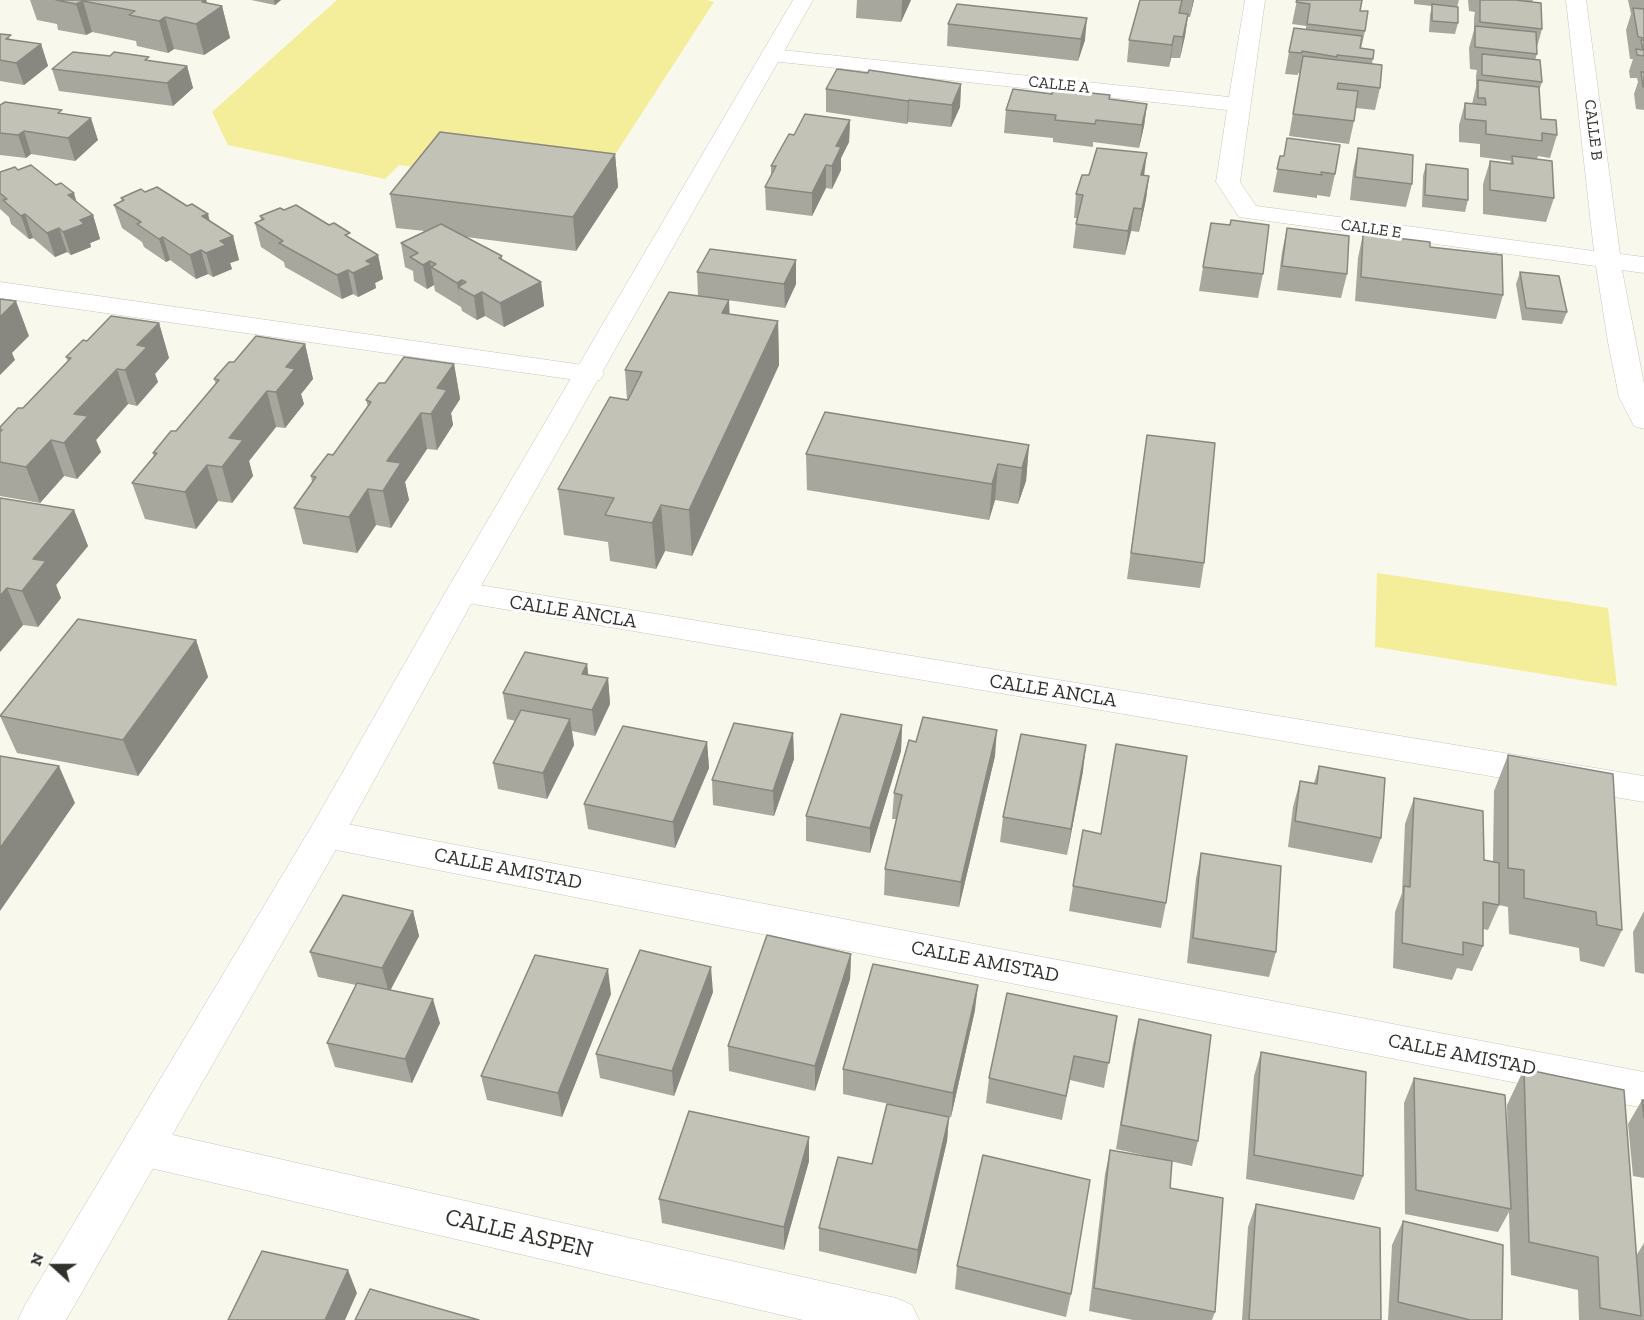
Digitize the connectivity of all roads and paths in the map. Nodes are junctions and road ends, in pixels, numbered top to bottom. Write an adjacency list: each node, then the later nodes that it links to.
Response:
1 (803, 0): 4 (street)
2 (1255, 0): 5 (street)
3 (1576, 0): 6 (street, CALLE B)
4 (772, 55): 5 (street, CALLE A); 9 (street)
5 (1240, 105): 6 (street, CALLE E)
6 (1608, 260): 7 (street, CALLE E); 10 (street, CALLE B)
7 (1644, 265)
8 (0, 290): 9 (street)
9 (590, 374): 11 (street)
10 (1644, 420)
11 (462, 593): 12 (street, CALLE ANCLA); 13 (street)
12 (1644, 789)
13 (326, 834): 14 (street, CALLE AMISTAD); 15 (street)
14 (1644, 1090)
15 (142, 1147): 16 (street); 17 (street, CALLE ASPEN)
16 (41, 1320)
17 (896, 1320)

